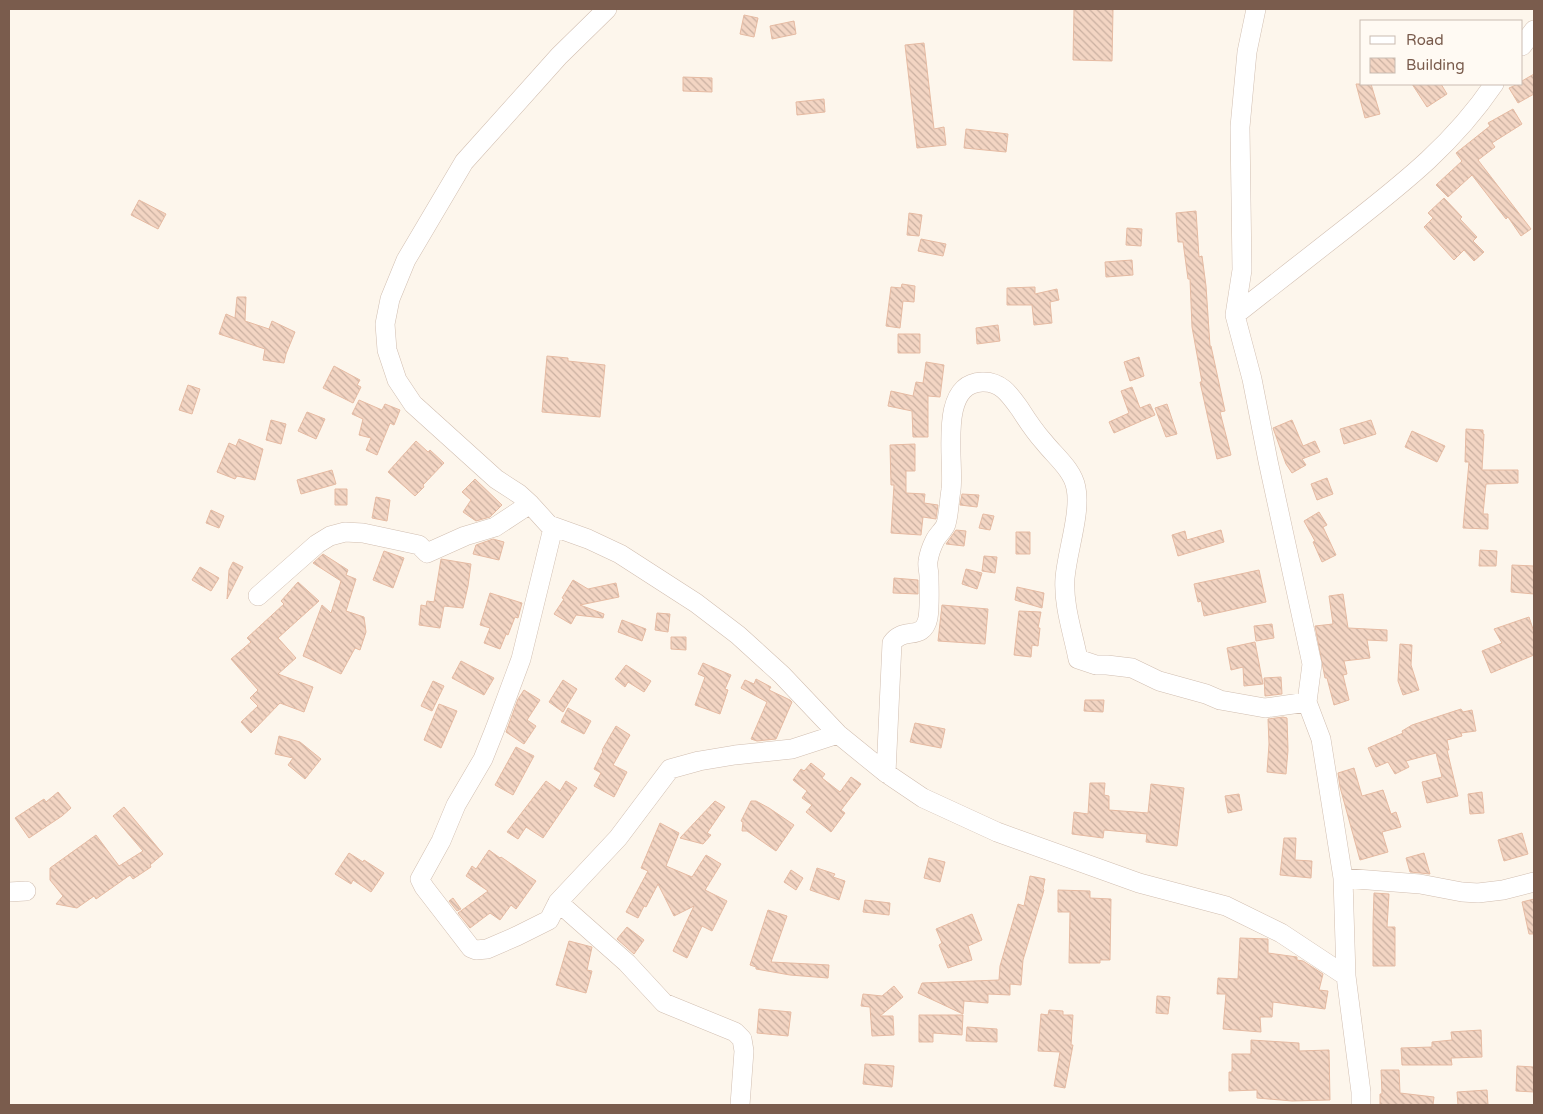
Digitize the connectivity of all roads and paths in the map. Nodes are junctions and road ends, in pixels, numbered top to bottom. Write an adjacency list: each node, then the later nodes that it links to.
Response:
1 (607, 9): 7 (street)
2 (1256, 9): 6 (street)
3 (1534, 30): 4 (street)
4 (1523, 45)
5 (1493, 85): 6 (street)
6 (1235, 315): 10 (street)
7 (530, 504): 8 (street); 9 (street)
8 (553, 528): 11 (street); 15 (street)
9 (258, 596)
10 (1307, 702): 12 (street); 13 (street)
11 (838, 734): 12 (street); 15 (street)
12 (886, 773): 16 (street)
13 (1343, 878): 14 (street); 16 (street)
14 (1534, 882)
15 (558, 902): 17 (street)
16 (1346, 976): 18 (street)
17 (740, 1105)
18 (1361, 1105)

